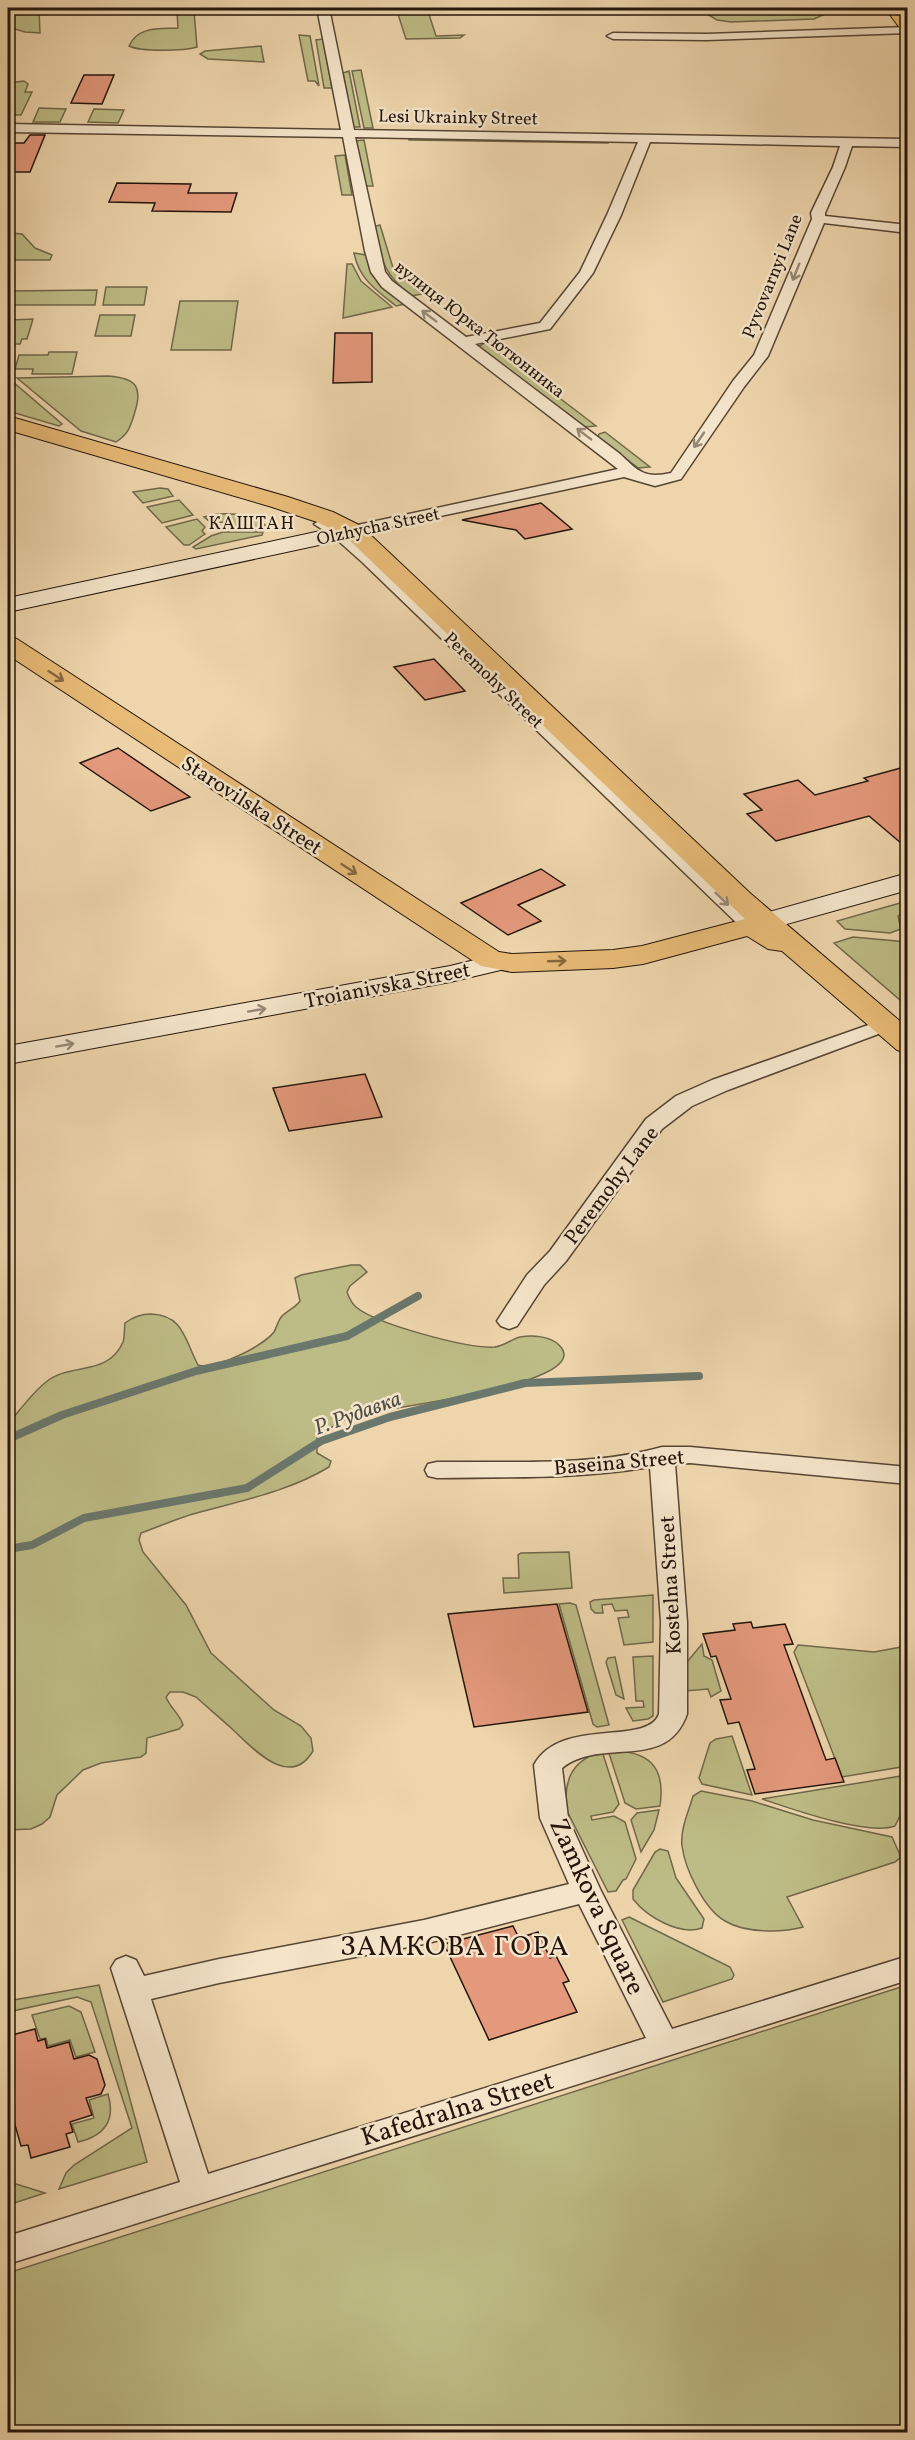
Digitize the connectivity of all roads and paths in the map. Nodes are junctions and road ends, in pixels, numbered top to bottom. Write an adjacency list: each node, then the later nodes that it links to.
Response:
1 (323, 8): 6 (street, вулиця Юрка Тютюнника)
2 (892, 8): 3 (main road)
3 (908, 29): 4 (street)
4 (613, 36)
5 (8, 128): 6 (street, Lesi Ukrainky Street)
6 (347, 134): 7 (street, Lesi Ukrainky Street); 12 (street, вулиця Юрка Тютюнника, one-way to 6)
7 (645, 139): 8 (street, Lesi Ukrainky Street); 12 (street)
8 (847, 142): 9 (street, Lesi Ukrainky Street); 10 (street, Pyvovarnyi Lane)
9 (908, 143)
10 (819, 219): 11 (street); 16 (street, Pyvovarnyi Lane, one-way to 16)
11 (908, 229)
12 (462, 342): 15 (street, вулиця Юрка Тютюнника, one-way to 12)
13 (8, 423): 17 (main road, Peremohy Street)
14 (8, 429): 17 (street, Peremohy Street)
15 (625, 472): 16 (street, Olzhycha Street); 17 (street, Olzhycha Street)
16 (676, 476)
17 (346, 532): 18 (street, Olzhycha Street); 21 (main road, Peremohy Street)
18 (8, 605)
19 (8, 644): 22 (main road, Starovilska Street, one-way to 22)
20 (908, 881): 21 (street)
21 (759, 924): 22 (main road, Troianivska Street, one-way to 21); 23 (main road, Peremohy Street); 24 (main road, Peremohy Street)
22 (499, 962): 25 (street, Troianivska Street, one-way to 22)
23 (874, 1029): 26 (main road, Peremohy Street); 27 (street, Peremohy Lane)
24 (908, 1044)
25 (8, 1055)
26 (908, 1059)
27 (509, 1321)
28 (662, 1455): 29 (street, Baseina Street); 30 (street, Baseina Street); 31 (street, Kostelna Street)
29 (437, 1470)
30 (908, 1476)
31 (673, 1714): 32 (street, Zamkova Square)
32 (587, 1891): 34 (street, Zamkova Square); 35 (street)
33 (908, 1968): 34 (street, Kafedralna Street)
34 (664, 2044): 35 (street, Kafedralna Street)
35 (198, 2190): 36 (street, Kafedralna Street)
36 (8, 2250)

